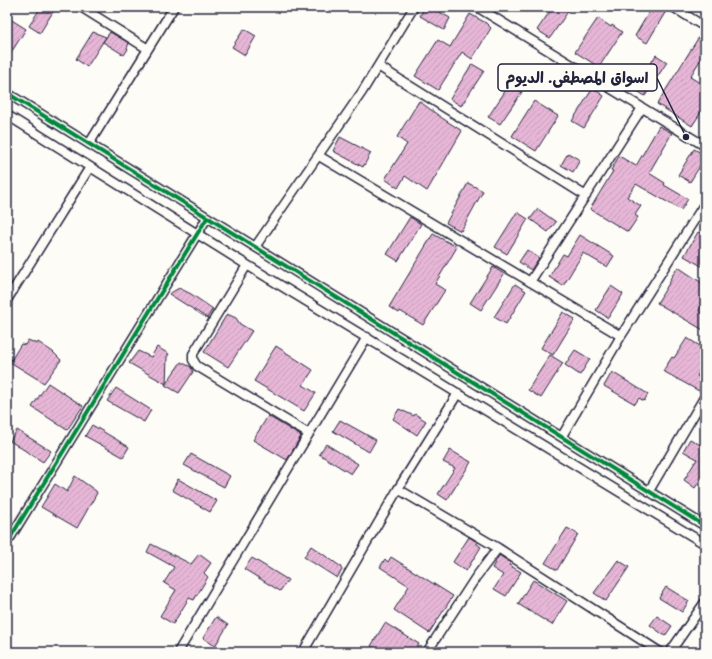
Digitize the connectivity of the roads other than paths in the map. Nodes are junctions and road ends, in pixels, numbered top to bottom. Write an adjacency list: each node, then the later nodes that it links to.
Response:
1 (81, 7): 7 (street)
2 (174, 7): 7 (street)
3 (414, 7): 8 (street)
4 (477, 7): 10 (street)
5 (673, 7): 6 (street)
6 (705, 27)
7 (148, 49): 12 (street)
8 (378, 66): 14 (street); 16 (street)
9 (7, 93): 12 (street)
10 (642, 108): 13 (street); 16 (street)
11 (7, 115): 15 (street)
12 (89, 144): 18 (street)
13 (705, 146)
14 (319, 156): 20 (street); 22 (street)
15 (90, 167): 19 (street); 23 (street)
16 (586, 196): 22 (street)
17 (705, 203): 24 (street)
18 (207, 218): 19 (street); 20 (street)
19 (197, 234): 21 (street); 33 (street)
20 (255, 247): 29 (street)
21 (247, 265): 25 (street); 28 (street)
22 (530, 282): 24 (street)
23 (7, 300)
24 (621, 336): 29 (street)
25 (366, 337): 26 (street); 28 (street)
26 (458, 393): 30 (street); 34 (street)
27 (705, 396): 31 (street)
28 (309, 434): 37 (street)
29 (562, 436): 31 (street)
30 (398, 489): 35 (street); 38 (street)
31 (649, 491): 32 (street)
32 (705, 526)
33 (10, 538)
34 (705, 544)
35 (498, 548): 39 (street); 40 (street)
36 (705, 602): 41 (street)
37 (178, 652)
38 (303, 652)
39 (427, 652)
40 (660, 652)
41 (670, 652)

